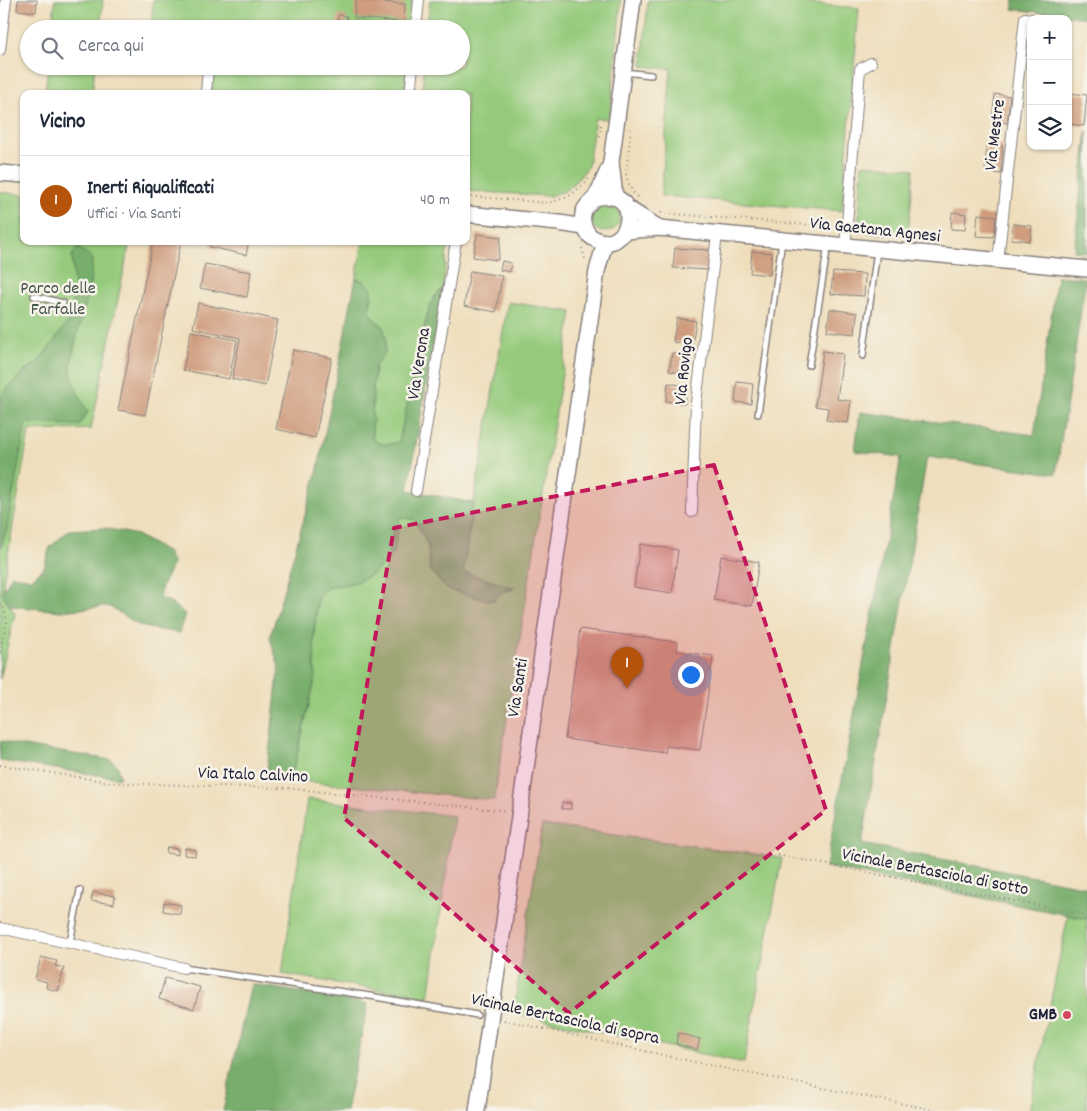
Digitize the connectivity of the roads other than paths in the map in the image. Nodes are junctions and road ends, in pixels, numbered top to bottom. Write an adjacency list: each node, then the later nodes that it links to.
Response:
1 (6, 0): 6 (street)
2 (419, 0): 5 (street)
3 (633, 0): 8 (street)
4 (1027, 18): 32 (street, Via Mestre)
5 (417, 20)
6 (0, 50)
7 (871, 63): 30 (street)
8 (624, 72): 11 (lane); 14 (street)
9 (207, 75): 12 (street)
10 (412, 75): 13 (street)
11 (651, 75)
12 (206, 90)
13 (410, 90)
14 (611, 162): 17 (street); 18 (street)
15 (0, 173): 16 (street)
16 (20, 175)
17 (615, 197): 18 (street); 19 (street)
18 (595, 198): 20 (street)
19 (633, 204): 22 (street, Via Gaetana Agnesi); 24 (street)
20 (584, 210): 23 (street); 26 (street)
21 (470, 214): 23 (street)
22 (659, 220): 24 (street, Via Gaetana Agnesi); 25 (street, Via Gaetana Agnesi)
23 (559, 223): 26 (street)
24 (626, 231): 26 (street)
25 (717, 235): 27 (street, Via Gaetana Agnesi); 40 (street, Via Rovigo)
26 (591, 237): 45 (street, Via Santi)
27 (782, 241): 29 (street, Via Gaetana Agnesi); 38 (lane)
28 (455, 245): 39 (street, Via Verona)
29 (828, 245): 30 (street, Via Gaetana Agnesi); 37 (lane)
30 (845, 247): 31 (street, Via Gaetana Agnesi)
31 (877, 250): 32 (street, Via Gaetana Agnesi); 36 (lane)
32 (998, 261): 33 (street, Via Gaetana Agnesi)
33 (1087, 269)
34 (34, 296): 35 (lane)
35 (63, 302)
36 (862, 356)
37 (809, 364)
38 (758, 414)
39 (416, 491)
40 (692, 512)
41 (80, 890): 43 (lane)
42 (0, 928): 43 (street)
43 (69, 944): 44 (street)
44 (184, 968): 45 (lane, Vicinale Bertasciola di sopra)
45 (484, 1016): 46 (street, Via Santi)
46 (477, 1111)

